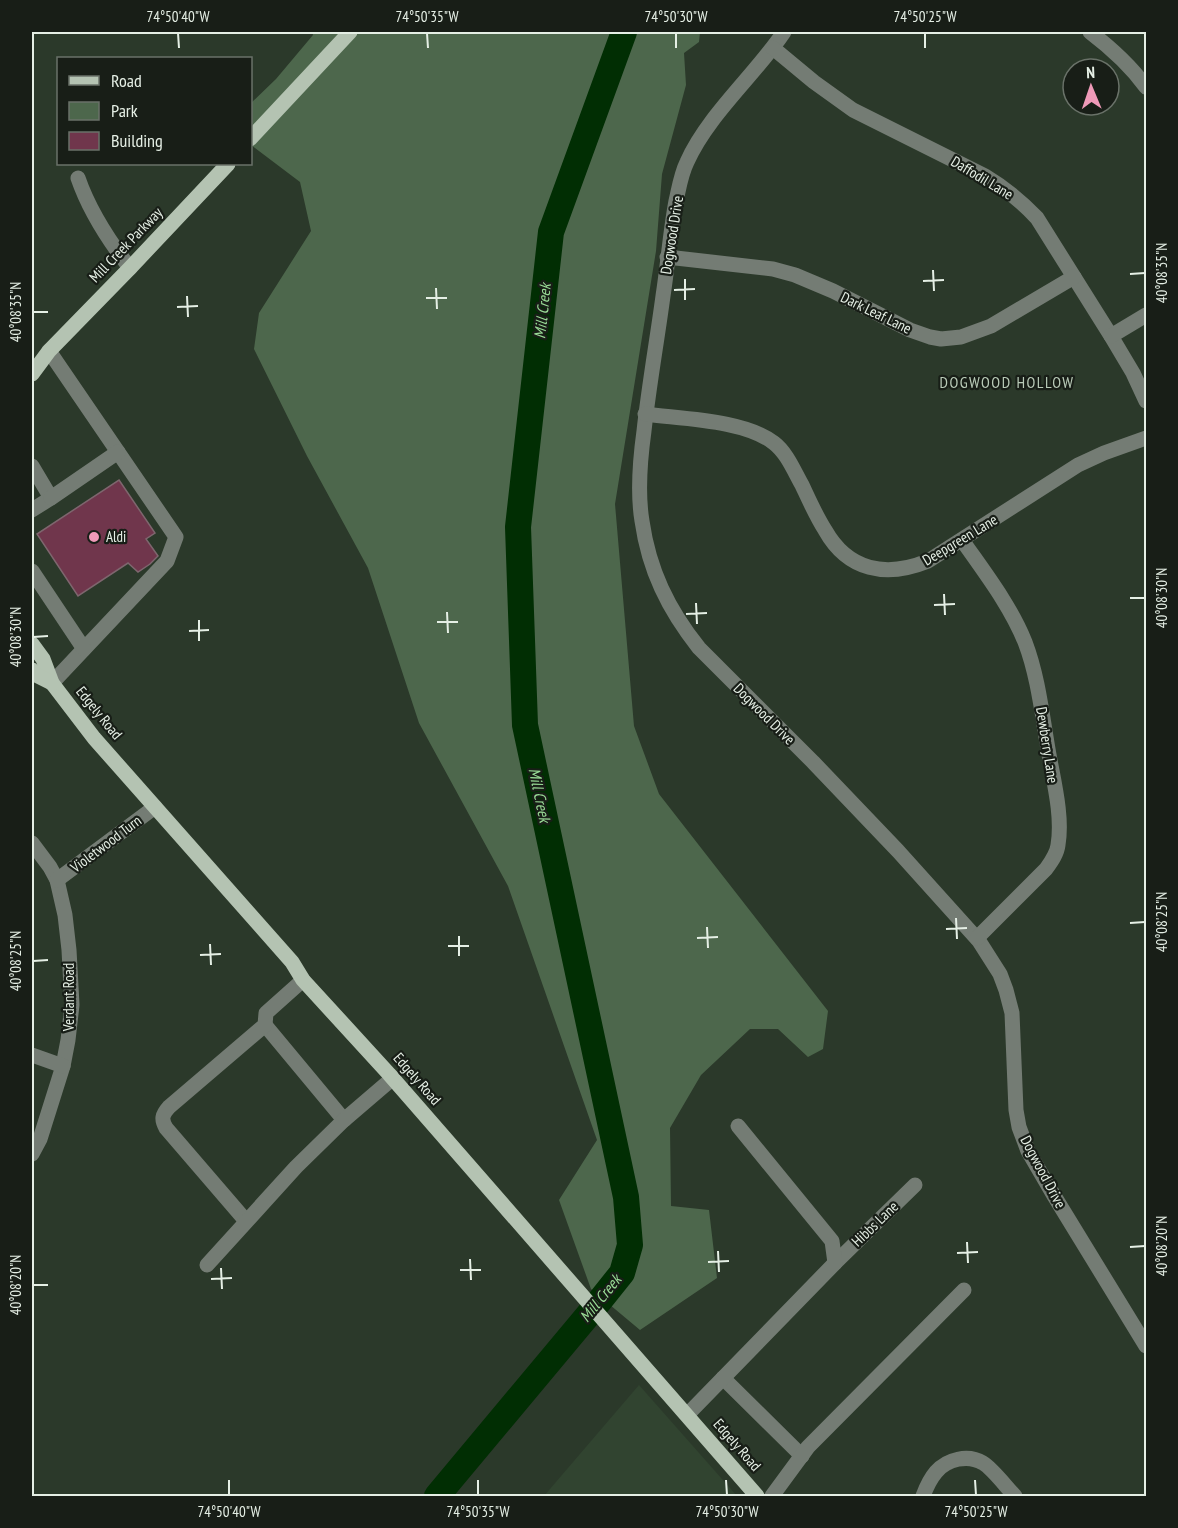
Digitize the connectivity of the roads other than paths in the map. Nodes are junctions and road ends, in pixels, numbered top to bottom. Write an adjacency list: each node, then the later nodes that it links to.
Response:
1 (350, 32): 6 (main road)
2 (784, 32): 4 (street, Dogwood Drive)
3 (1090, 32): 5 (street)
4 (773, 48): 9 (street, Dogwood Drive); 11 (street, Daffodil Lane)
5 (1146, 87)
6 (252, 137)
7 (227, 165): 10 (main road, Mill Creek Parkway)
8 (78, 178): 10 (street)
9 (667, 257): 11 (street, Dark Leaf Lane); 18 (street, Dogwood Drive)
10 (130, 268): 14 (main road, Mill Creek Parkway)
11 (1074, 277): 13 (street, Daffodil Lane)
12 (1146, 315): 13 (street)
13 (1111, 336): 17 (street, Daffodil Lane)
14 (49, 351): 15 (main road, Mill Creek Parkway); 16 (main road, Mill Creek Parkway); 20 (street)
15 (32, 358)
16 (32, 374)
17 (1146, 401)
18 (645, 414): 24 (street, Deepgreen Lane); 33 (street, Dogwood Drive)
19 (1146, 438): 24 (street, Deepgreen Lane)
20 (118, 452): 22 (street); 27 (street)
21 (32, 466): 22 (street)
22 (51, 498): 23 (street)
23 (32, 510)
24 (962, 540): 33 (street, Dewberry Lane)
25 (32, 571): 27 (street)
26 (32, 644): 29 (main road, Edgely Road)
27 (84, 649): 29 (street)
28 (32, 670): 29 (main road, Edgely Road)
29 (52, 683): 30 (main road, Edgely Road)
30 (155, 807): 32 (street, Violetwood Turn); 34 (main road, Edgely Road)
31 (32, 843): 32 (street, Verdant Road)
32 (57, 880): 37 (street, Verdant Road)
33 (977, 938): 47 (street, Dogwood Drive)
34 (303, 980): 35 (street); 38 (main road, Edgely Road)
35 (265, 1025): 39 (street); 43 (street)
36 (32, 1055): 37 (street)
37 (63, 1066): 41 (street, Verdant Road)
38 (393, 1078): 39 (street); 49 (main road, Edgely Road)
39 (345, 1120): 43 (street)
40 (738, 1126): 44 (street)
41 (32, 1154)
42 (915, 1185): 44 (street, Hibbs Lane)
43 (246, 1221): 45 (street)
44 (835, 1263): 48 (street, Hibbs Lane)
45 (207, 1265)
46 (964, 1290): 50 (street)
47 (1146, 1346)
48 (723, 1378): 49 (street, Hibbs Lane); 50 (street)
49 (687, 1415): 51 (main road, Edgely Road)
50 (802, 1456): 52 (street)
51 (757, 1497)
52 (772, 1497)
53 (923, 1497): 54 (street)
54 (1015, 1497)

